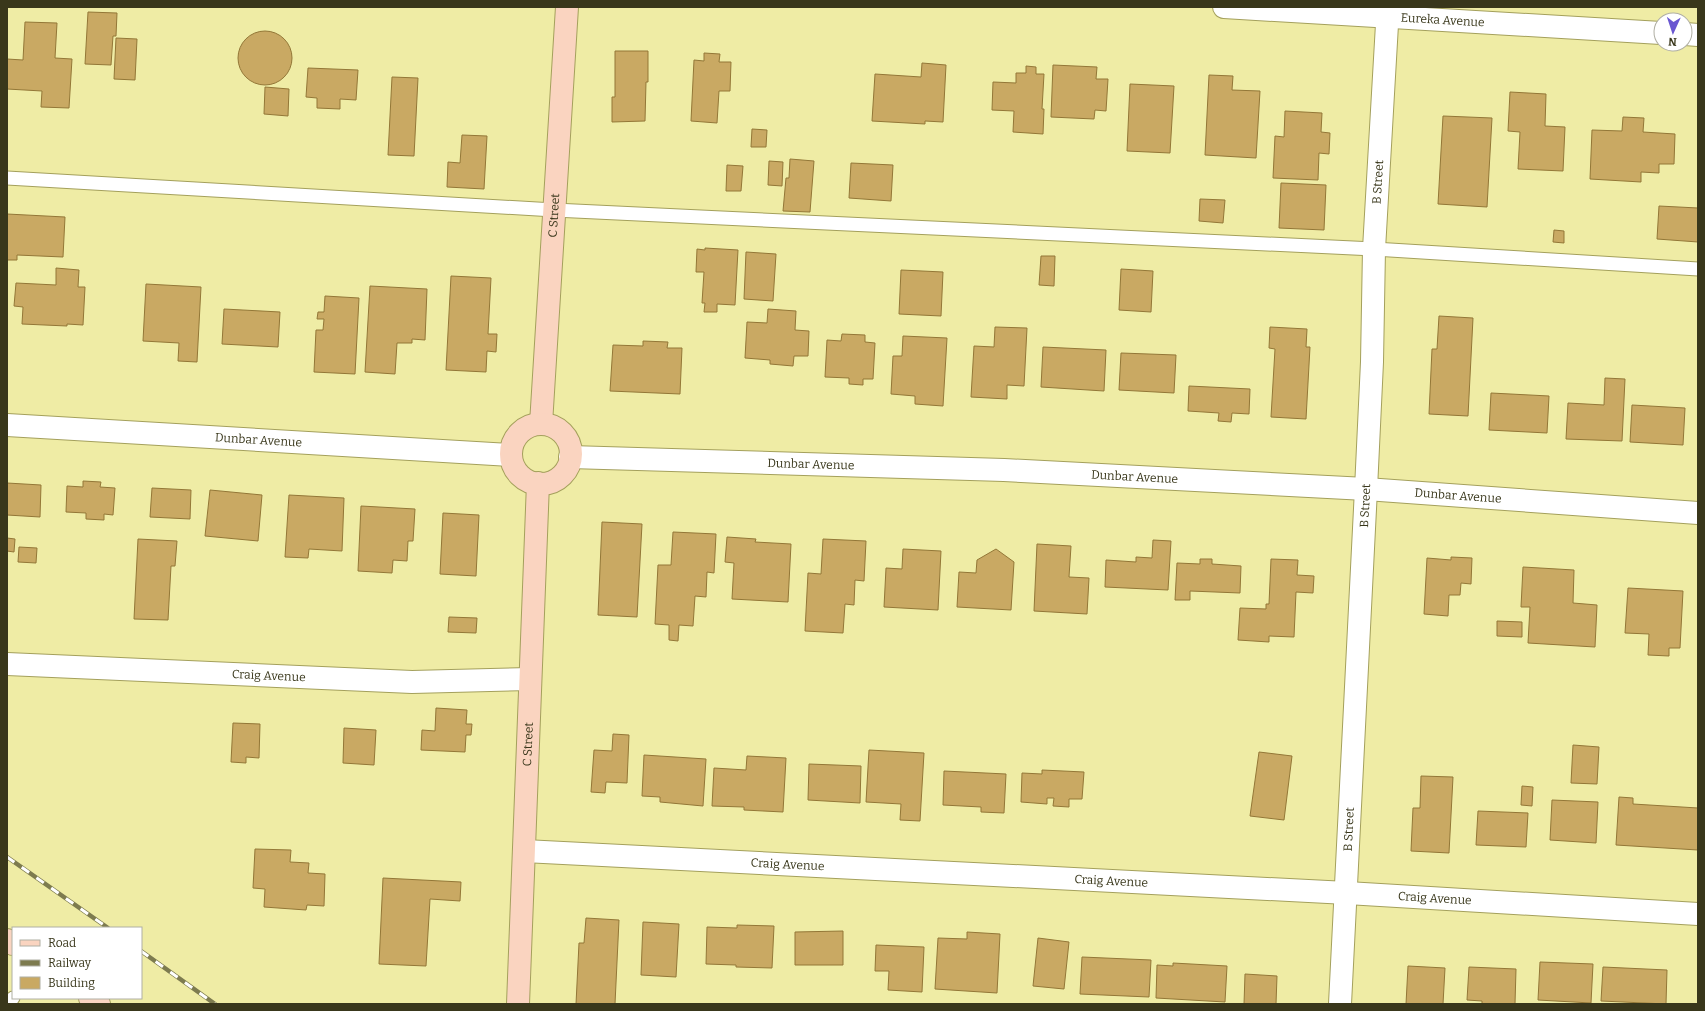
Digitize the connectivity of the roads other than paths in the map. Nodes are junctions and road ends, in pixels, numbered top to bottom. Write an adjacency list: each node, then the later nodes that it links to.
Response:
1 (567, 7): 6 (street, C Street)
2 (1224, 7): 3 (street, Eureka Avenue)
3 (1387, 12): 4 (street, Eureka Avenue); 7 (street, B Street)
4 (1653, 32)
5 (7, 178): 6 (lane)
6 (554, 210): 7 (lane); 9 (street, C Street)
7 (1374, 249): 8 (lane); 14 (street, B Street)
8 (1698, 269)
9 (541, 424): 11 (street); 12 (street)
10 (7, 425): 11 (street, Dunbar Avenue)
11 (511, 456): 13 (street)
12 (570, 457): 13 (street); 14 (street, Dunbar Avenue)
13 (538, 483): 17 (street, C Street)
14 (1366, 489): 15 (street, Dunbar Avenue); 19 (street, B Street)
15 (1698, 513)
16 (7, 664): 17 (street, Craig Avenue)
17 (530, 679): 18 (street, C Street)
18 (524, 851): 19 (street, Craig Avenue); 21 (street, C Street)
19 (1347, 893): 20 (street, Craig Avenue); 22 (street, B Street)
20 (1698, 914)
21 (518, 1004)
22 (1340, 1004)

